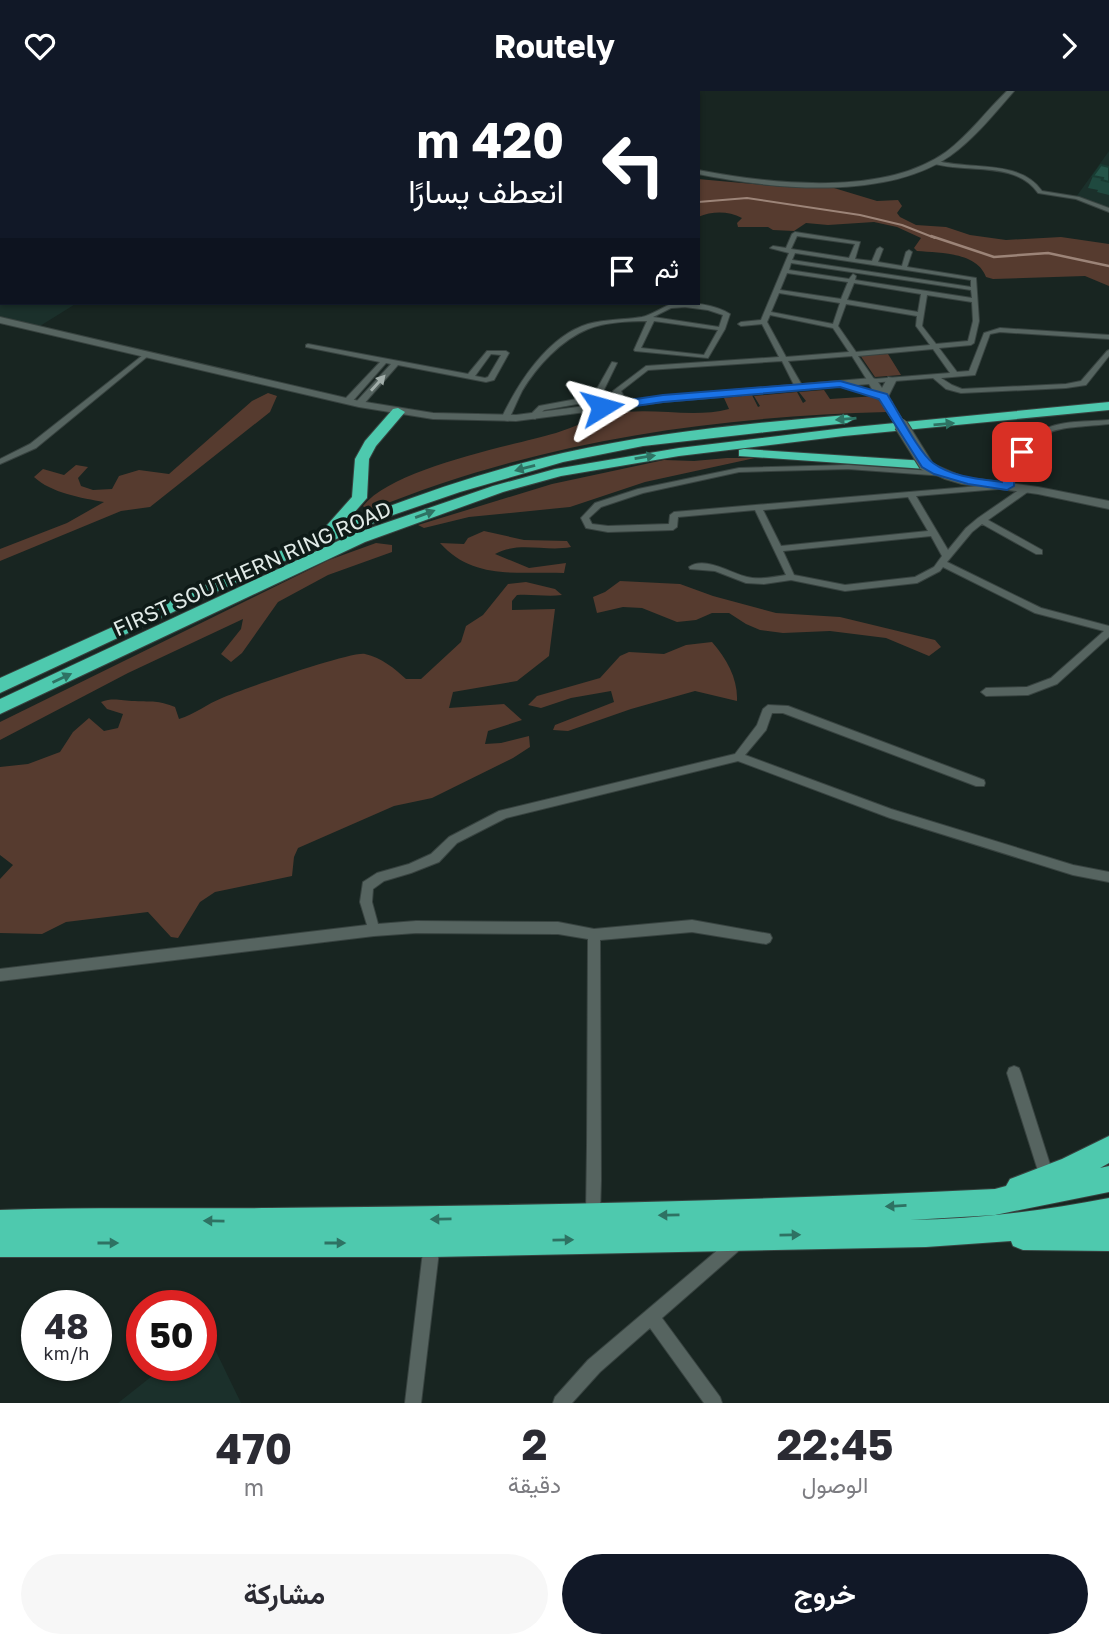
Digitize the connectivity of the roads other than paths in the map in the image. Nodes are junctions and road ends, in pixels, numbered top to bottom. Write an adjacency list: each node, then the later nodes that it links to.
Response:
1 (1012, 91): 2 (main road)
2 (934, 162): 3 (main road); 4 (street)
3 (700, 173)
4 (1109, 210)
5 (773, 248): 7 (street)
6 (880, 249): 12 (street)
7 (788, 250): 9 (street); 9 (street); 10 (street)
8 (909, 252): 13 (street)
9 (851, 260): 11 (street)
10 (789, 261): 14 (street); 15 (street)
11 (860, 261): 12 (street); 15 (street)
12 (874, 264): 13 (street)
13 (904, 268): 17 (street)
14 (786, 271): 16 (street); 18 (street)
15 (855, 271): 16 (street); 17 (street)
16 (851, 282): 19 (street); 21 (street)
17 (974, 289): 20 (street)
18 (777, 291): 21 (street); 22 (street)
19 (924, 292): 20 (street); 23 (street)
20 (974, 300): 32 (street)
21 (845, 302): 23 (street); 28 (street)
22 (768, 313): 26 (street); 28 (street)
23 (919, 314): 32 (street)
24 (649, 319): 29 (street); 29 (street); 29 (street); 54 (street)
25 (0, 320): 35 (main road)
26 (764, 322): 27 (street); 36 (street)
27 (741, 324)
28 (835, 326): 34 (street)
29 (722, 329)
30 (1109, 337): 40 (street)
31 (308, 346): 37 (street)
32 (933, 347): 34 (street); 40 (street)
33 (1109, 352): 41 (street)
34 (855, 354): 36 (street); 44 (street)
35 (145, 356): 49 (main road); 57 (street)
36 (782, 359): 46 (street); 50 (street)
37 (386, 360): 38 (street); 49 (street)
38 (397, 362): 42 (street); 49 (street, one-way to 38)
39 (614, 363): 53 (street)
40 (955, 374): 41 (street)
41 (934, 376): 43 (street)
42 (471, 377): 42 (street)
43 (892, 379): 44 (street); 48 (main road)
44 (872, 381): 45 (main road); 48 (main road)
45 (840, 384): 46 (main road); 48 (main road)
46 (799, 387): 50 (main road)
47 (1109, 394): 66 (highway, FIRST SOUTHERN RING ROAD, one-way to 66)
48 (885, 399): 58 (main road, bridge)
49 (354, 402): 52 (main road)
50 (624, 404): 53 (main road)
51 (1109, 406): 56 (highway, FIRST SOUTHERN RING ROAD, one-way to 51)
52 (398, 412): 54 (main road); 63 (highway)
53 (532, 417): 54 (main road)
54 (505, 419)
55 (1109, 422): 59 (street)
56 (680, 452): 58 (highway); 78 (highway, FIRST SOUTHERN RING ROAD, one-way to 56)
57 (0, 462)
58 (934, 470): 59 (main road); 61 (street); 65 (street)
59 (1007, 486): 60 (main road); 61 (street)
60 (1026, 489): 64 (main road); 67 (street)
61 (945, 491): 62 (street)
62 (911, 495): 65 (street); 68 (street)
63 (354, 505): 66 (highway); 69 (highway)
64 (1109, 505)
65 (758, 507): 70 (street)
66 (378, 516): 69 (highway, FIRST SOUTHERN RING ROAD)
67 (981, 520): 71 (street); 72 (street)
68 (933, 533): 70 (street); 72 (street)
69 (327, 535): 76 (highway, FIRST SOUTHERN RING ROAD)
70 (778, 549): 74 (street)
71 (1039, 552)
72 (944, 559): 74 (street); 75 (street)
73 (693, 567): 74 (street)
74 (791, 577)
75 (1109, 631): 77 (street)
76 (0, 686)
77 (986, 692)
78 (0, 707)
79 (738, 757): 80 (street); 81 (street); 82 (street)
80 (980, 783)
81 (1109, 877)
82 (374, 930): 83 (street); 85 (street)
83 (594, 935): 84 (street); 92 (street)
84 (766, 938)
85 (0, 975)
86 (1014, 1073): 88 (street)
87 (1109, 1149): 88 (highway)
88 (1047, 1178): 90 (highway)
89 (1109, 1179): 90 (highway)
90 (964, 1202): 92 (highway, one-way to 92)
91 (1109, 1212): 94 (highway)
92 (593, 1216): 93 (highway, one-way to 93)
93 (0, 1224)
94 (927, 1235): 95 (highway, one-way to 94); 96 (highway)
95 (745, 1236): 99 (highway, one-way to 95); 101 (street)
96 (1109, 1237)
97 (0, 1243): 98 (highway)
98 (40, 1243): 99 (highway, one-way to 99); 100 (highway)
99 (432, 1243): 102 (street)
100 (0, 1251)
101 (651, 1316): 103 (street); 104 (street)
102 (413, 1403)
103 (561, 1403)
104 (714, 1403)

